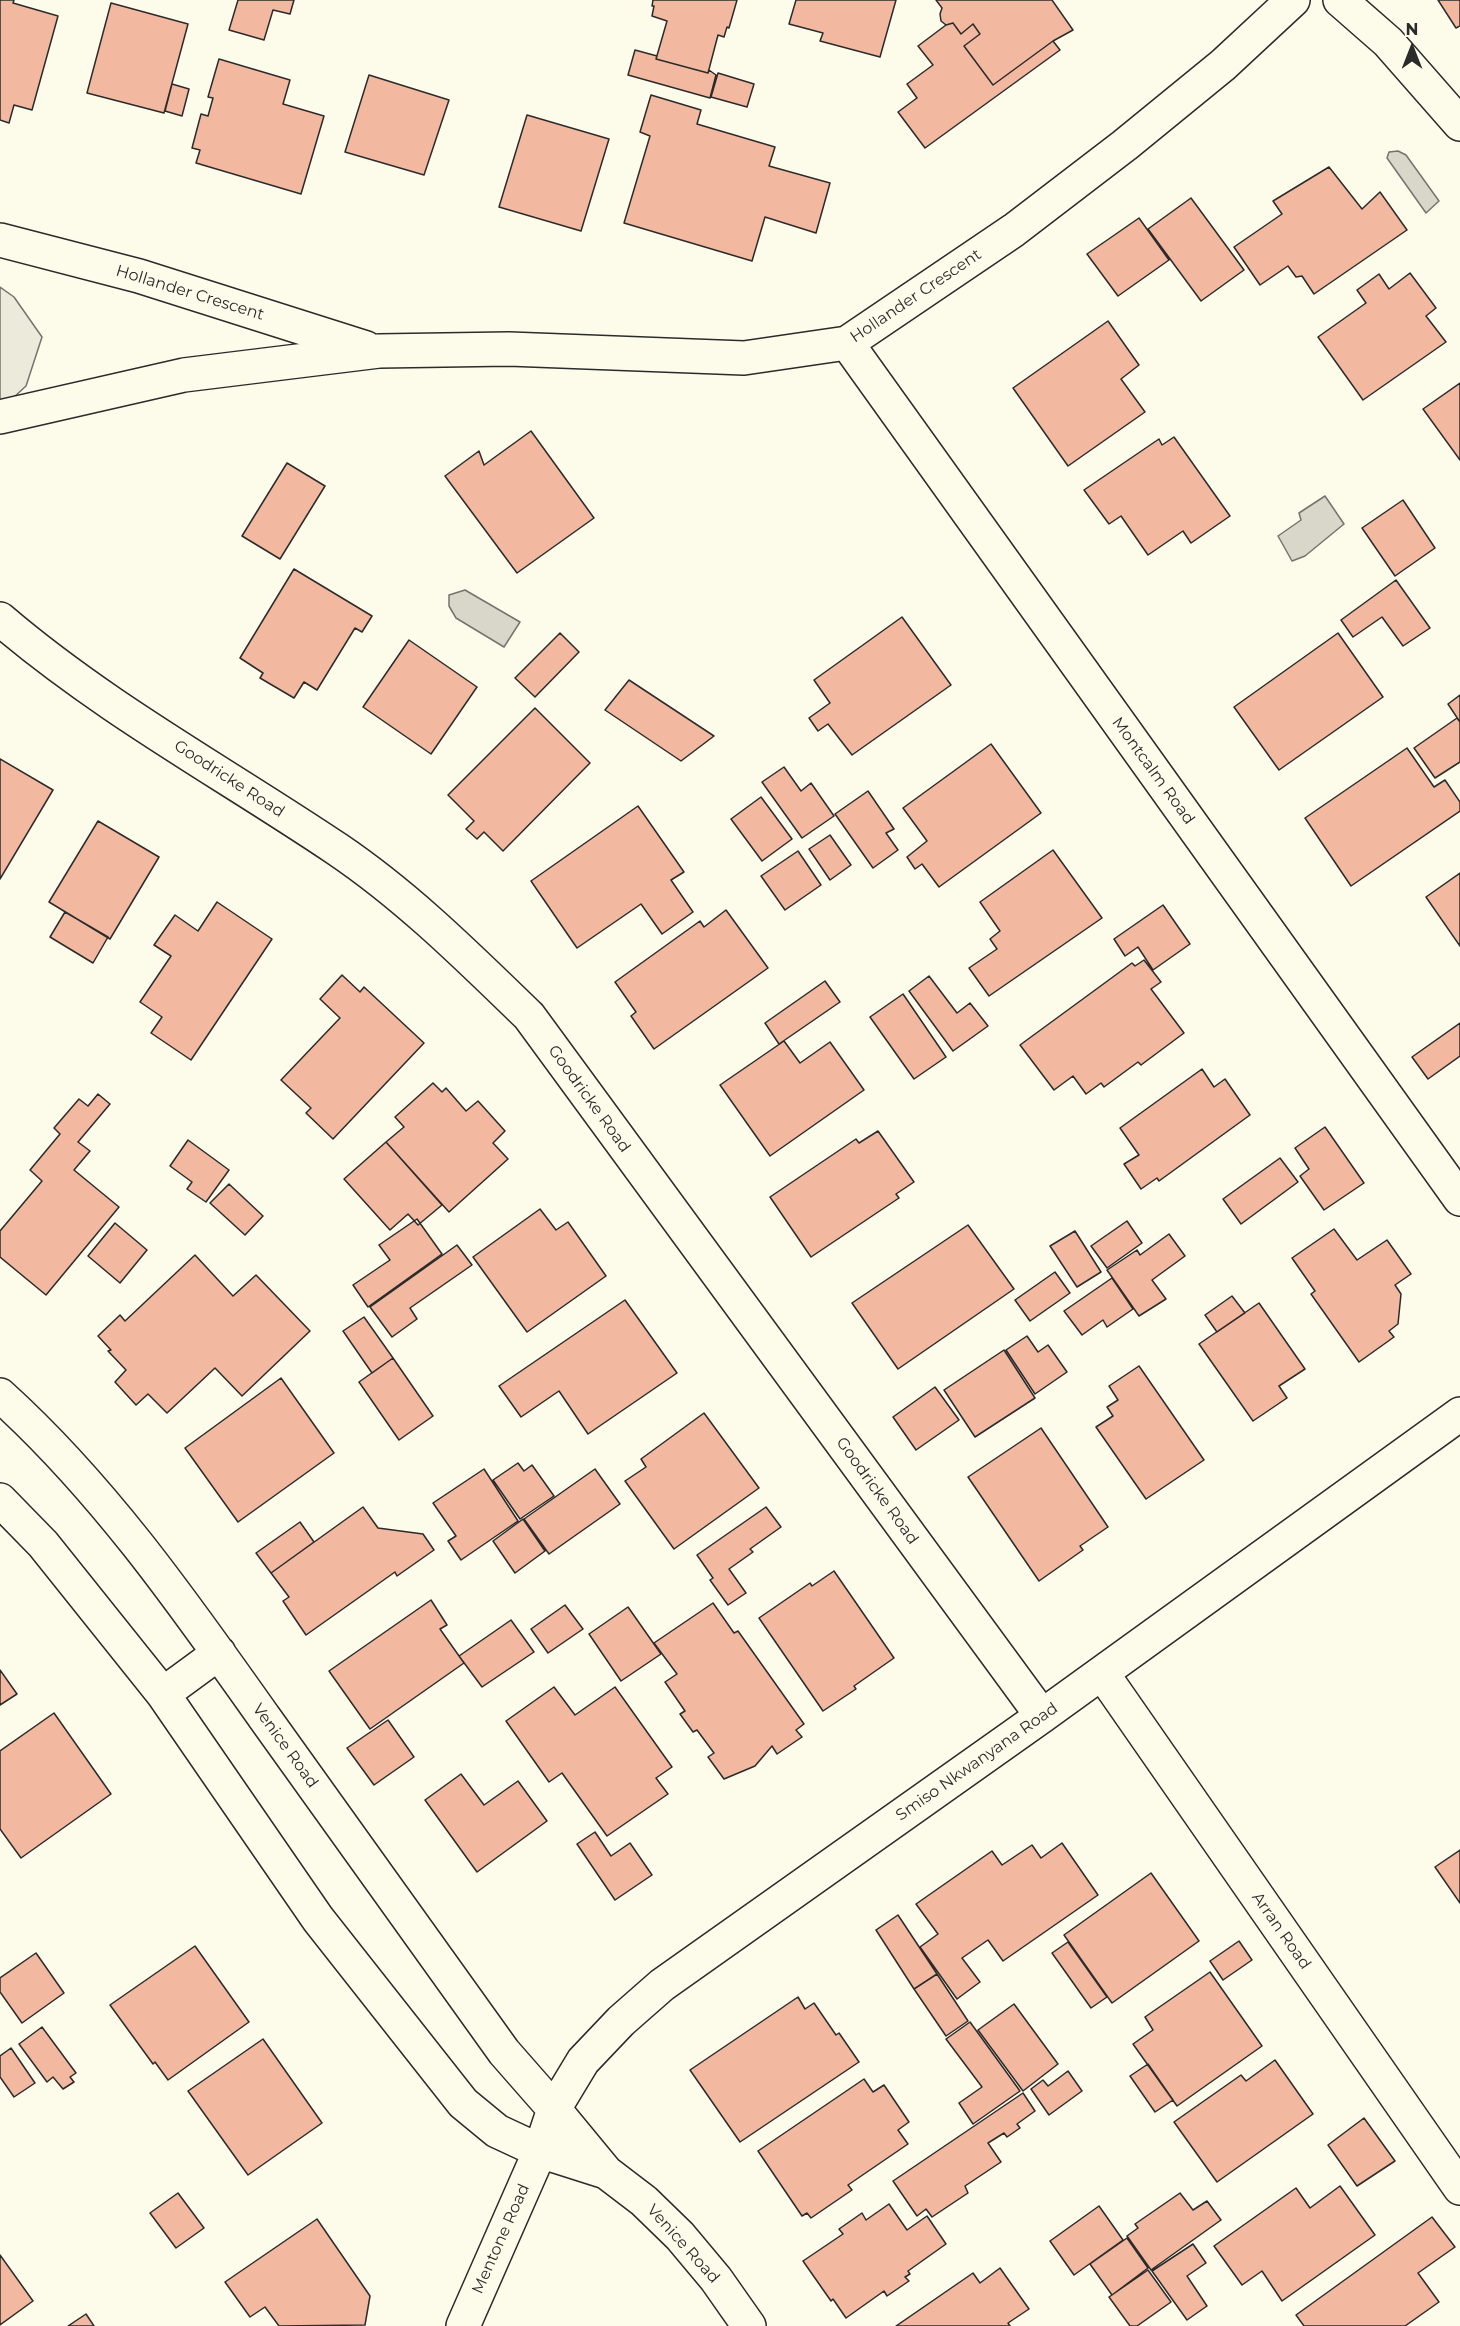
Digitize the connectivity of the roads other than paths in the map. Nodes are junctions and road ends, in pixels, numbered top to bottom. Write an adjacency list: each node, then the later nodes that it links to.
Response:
1 (1293, 0): 5 (street, Hollander Crescent)
2 (1340, 0): 3 (street)
3 (1460, 124)
4 (0, 240): 6 (street, Hollander Crescent)
5 (847, 344): 6 (street, Hollander Crescent); 10 (street, Montcalm Road)
6 (379, 351): 7 (street, Hollander Crescent)
7 (0, 417): 8 (street)
8 (0, 423)
9 (0, 619): 17 (street, Goodricke Road)
10 (1460, 1199)
11 (0, 1395): 14 (street, Venice Road)
12 (1460, 1414): 15 (street, Smiso Nkwanyana Road)
13 (0, 1500): 16 (street)
14 (219, 1653): 16 (street); 18 (street, Venice Road)
15 (1102, 1673): 17 (street, Smiso Nkwanyana Road); 21 (street, Arran Road)
16 (163, 1694): 19 (street)
17 (1042, 1716): 18 (street, Smiso Nkwanyana Road)
18 (554, 2109): 19 (street, Smiso Nkwanyana Road); 20 (street, Venice Road)
19 (540, 2151): 20 (street); 22 (street, Mentone Road)
20 (606, 2172): 23 (street, Venice Road)
21 (1460, 2188)
22 (463, 2326)
23 (749, 2326)

